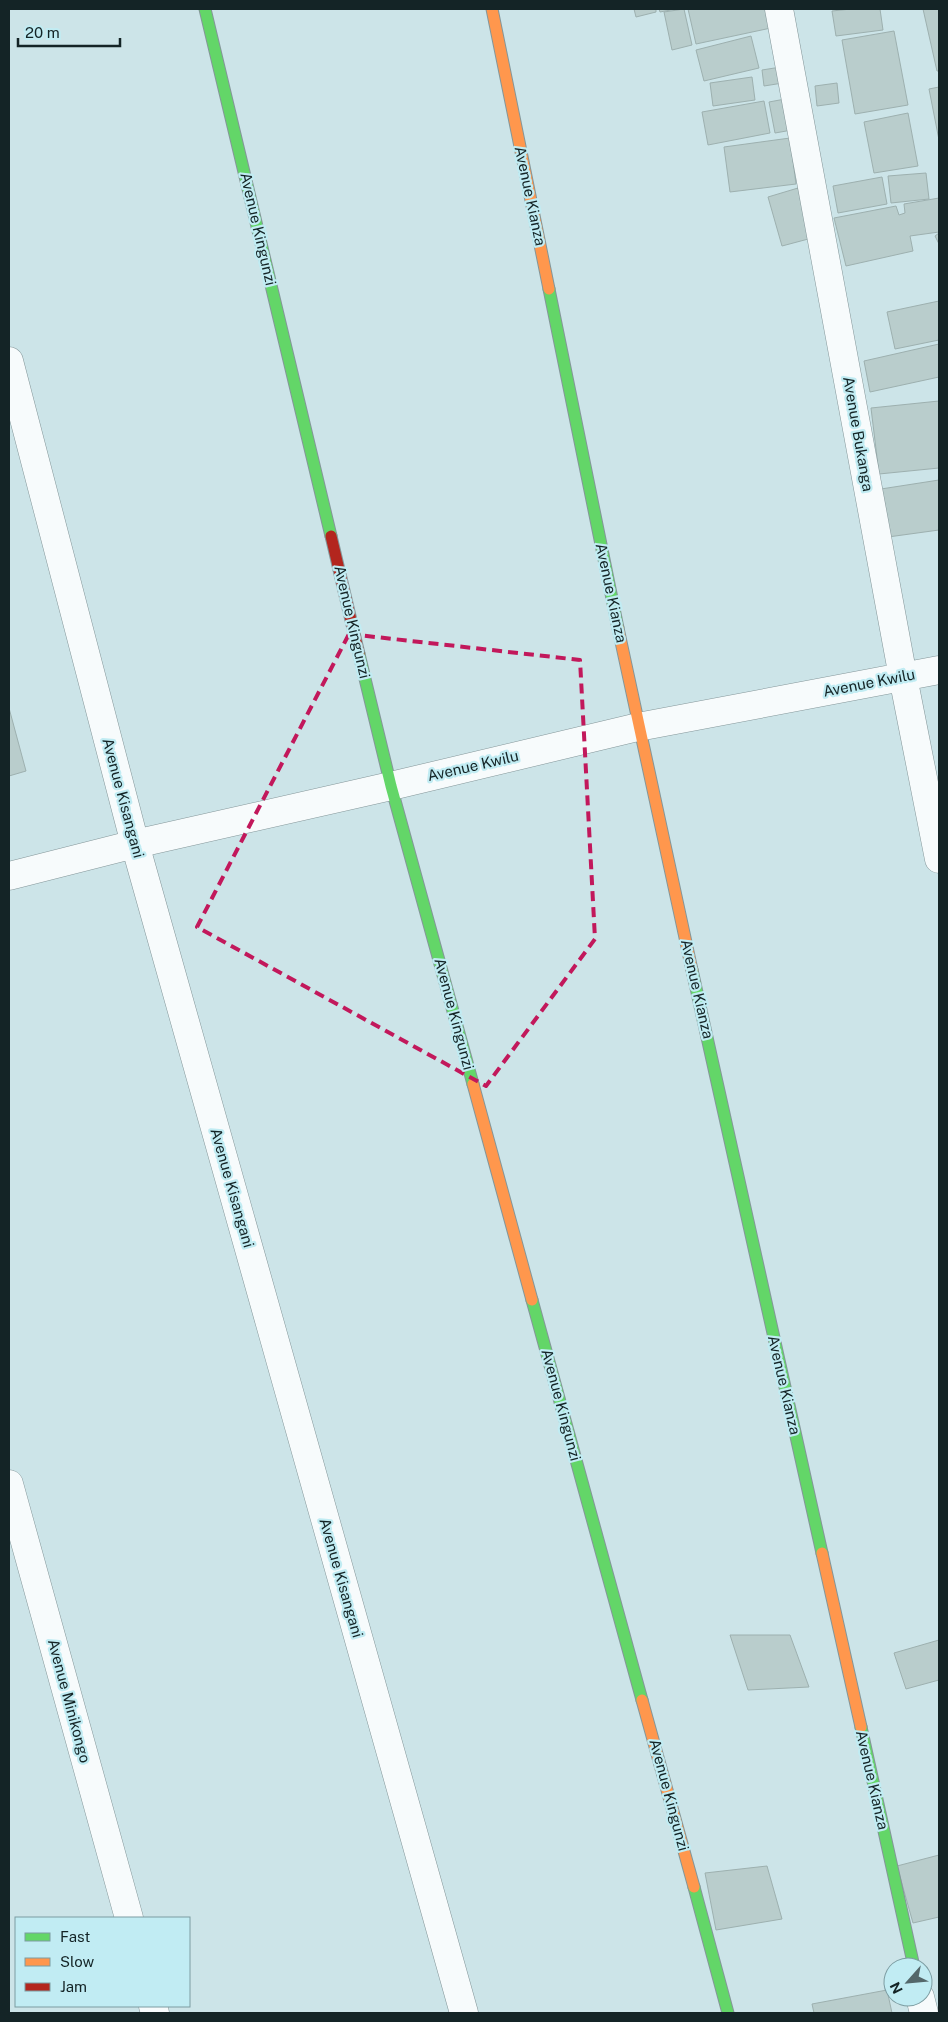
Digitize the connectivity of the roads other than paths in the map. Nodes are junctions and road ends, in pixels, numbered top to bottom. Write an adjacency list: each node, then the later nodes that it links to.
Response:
1 (205, 9): 8 (street, Avenue Kingunzi)
2 (492, 9): 7 (street, Avenue Kianza)
3 (779, 9): 6 (street, Avenue Bukanga)
4 (9, 361): 9 (street, Avenue Kisangani)
5 (939, 670): 6 (street, Avenue Kwilu)
6 (903, 677): 7 (street, Avenue Kwilu); 10 (street, Avenue Bukanga)
7 (638, 727): 8 (street, Avenue Kwilu); 14 (street, Avenue Kianza)
8 (391, 786): 9 (street, Avenue Kwilu); 16 (street, Avenue Kingunzi)
9 (135, 844): 11 (street, Avenue Kwilu); 15 (street, Avenue Kisangani)
10 (939, 859)
11 (9, 876)
12 (9, 1484): 13 (street, Avenue Minikongo)
13 (129, 1917)
14 (912, 1957)
15 (464, 2013)
16 (728, 2013)

